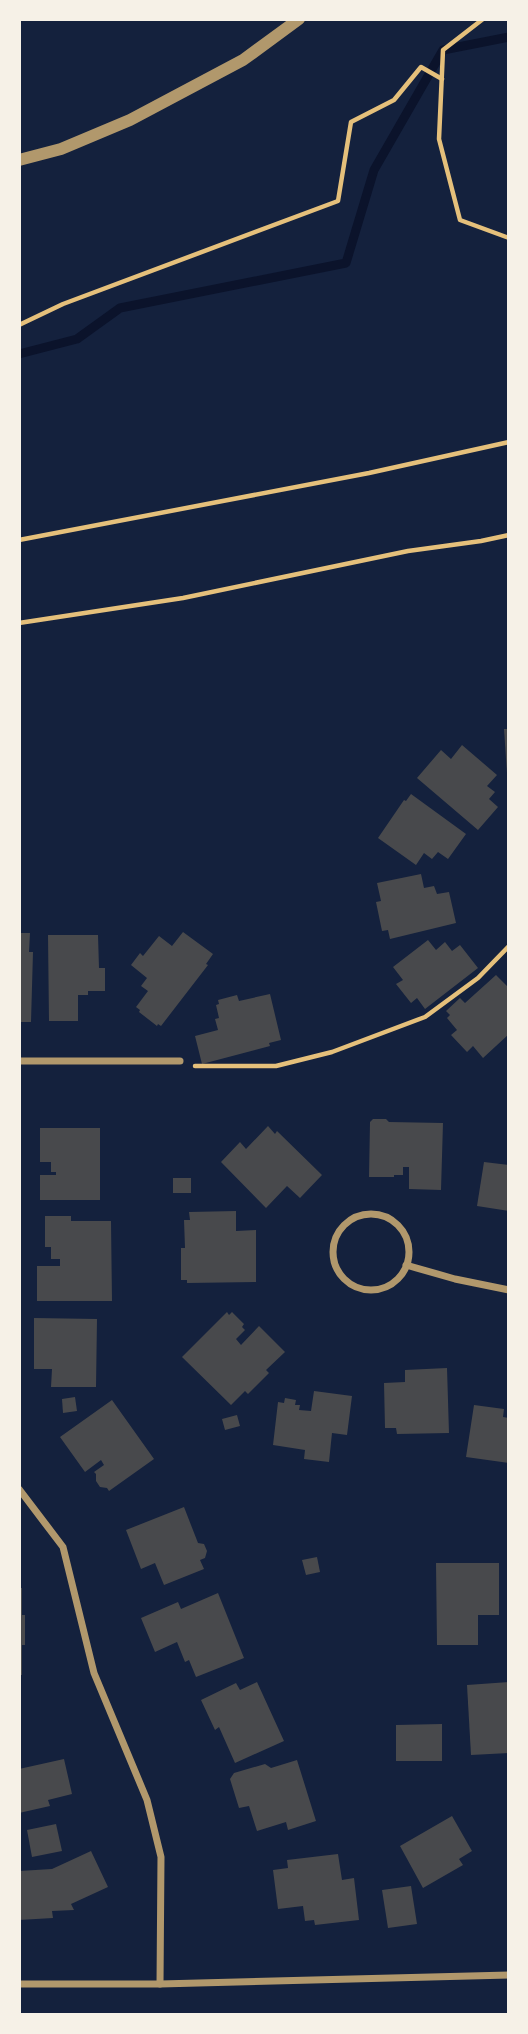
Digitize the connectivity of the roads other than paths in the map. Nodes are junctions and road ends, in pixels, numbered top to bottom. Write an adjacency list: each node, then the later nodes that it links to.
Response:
1 (299, 19): 2 (street)
2 (19, 160)
3 (19, 1061): 4 (street)
4 (180, 1061)
5 (406, 1265): 5 (street); 6 (street)
6 (509, 1290)
7 (19, 1489): 10 (street)
8 (509, 1975): 10 (street)
9 (19, 1984): 10 (street)
10 (160, 1984)

